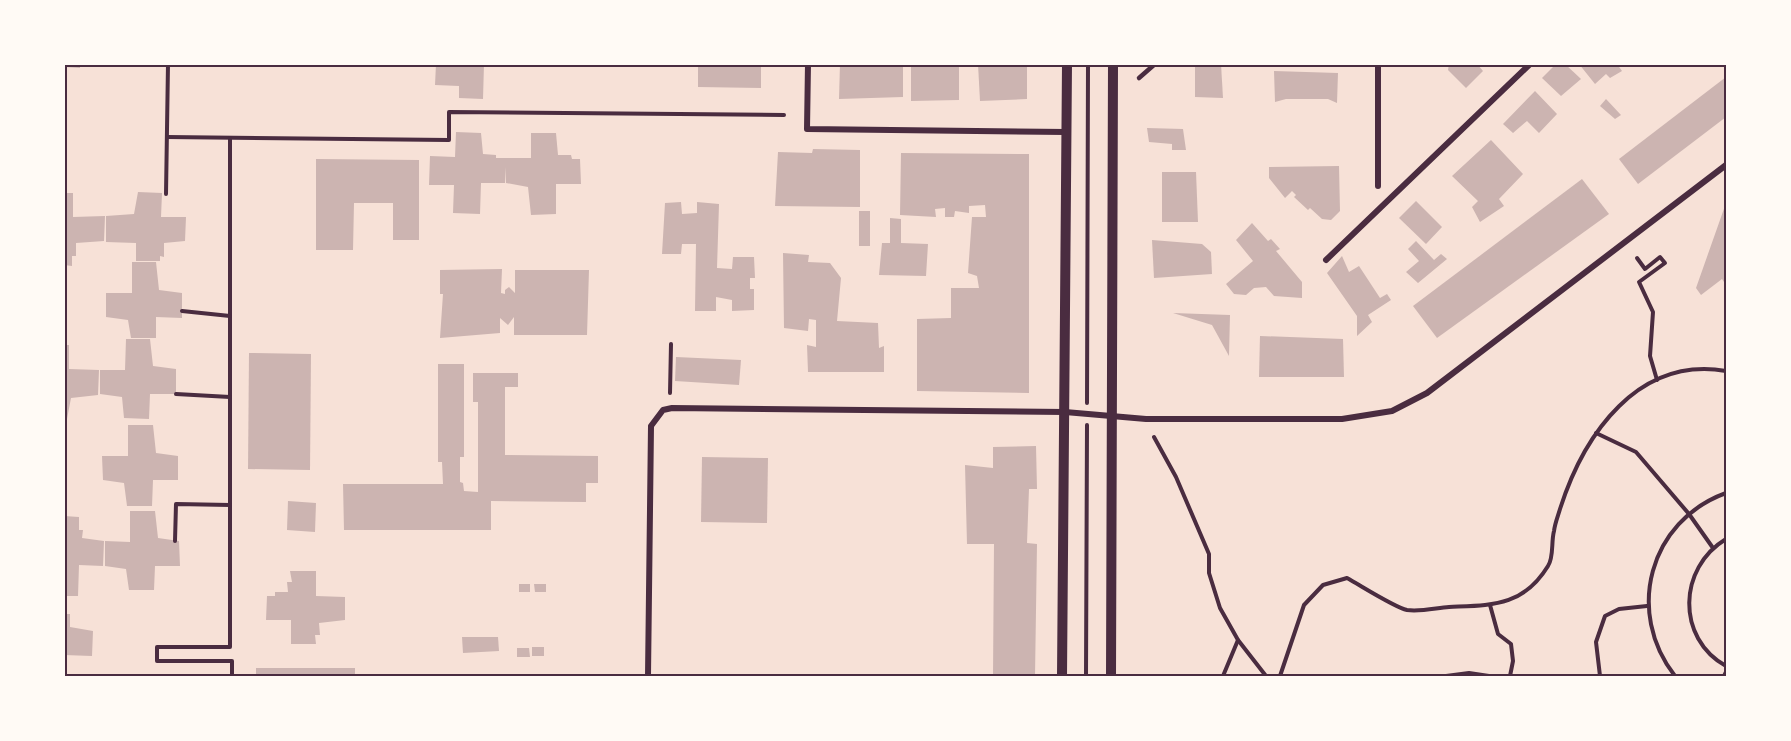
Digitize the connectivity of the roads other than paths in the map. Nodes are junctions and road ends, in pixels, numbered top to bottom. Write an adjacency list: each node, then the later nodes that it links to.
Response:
1 (808, 64): 8 (street)
2 (1067, 64): 8 (street)
3 (1113, 64): 13 (street)
4 (1155, 64): 7 (lane)
5 (1378, 64): 10 (street)
6 (1530, 64): 11 (street)
7 (1139, 78)
8 (1066, 132): 12 (street)
9 (1726, 165): 13 (street)
10 (1378, 186)
11 (1326, 260)
12 (1065, 412): 13 (street); 14 (street); 15 (street)
13 (1110, 416): 16 (street)
14 (648, 676)
15 (1062, 676)
16 (1111, 676)

